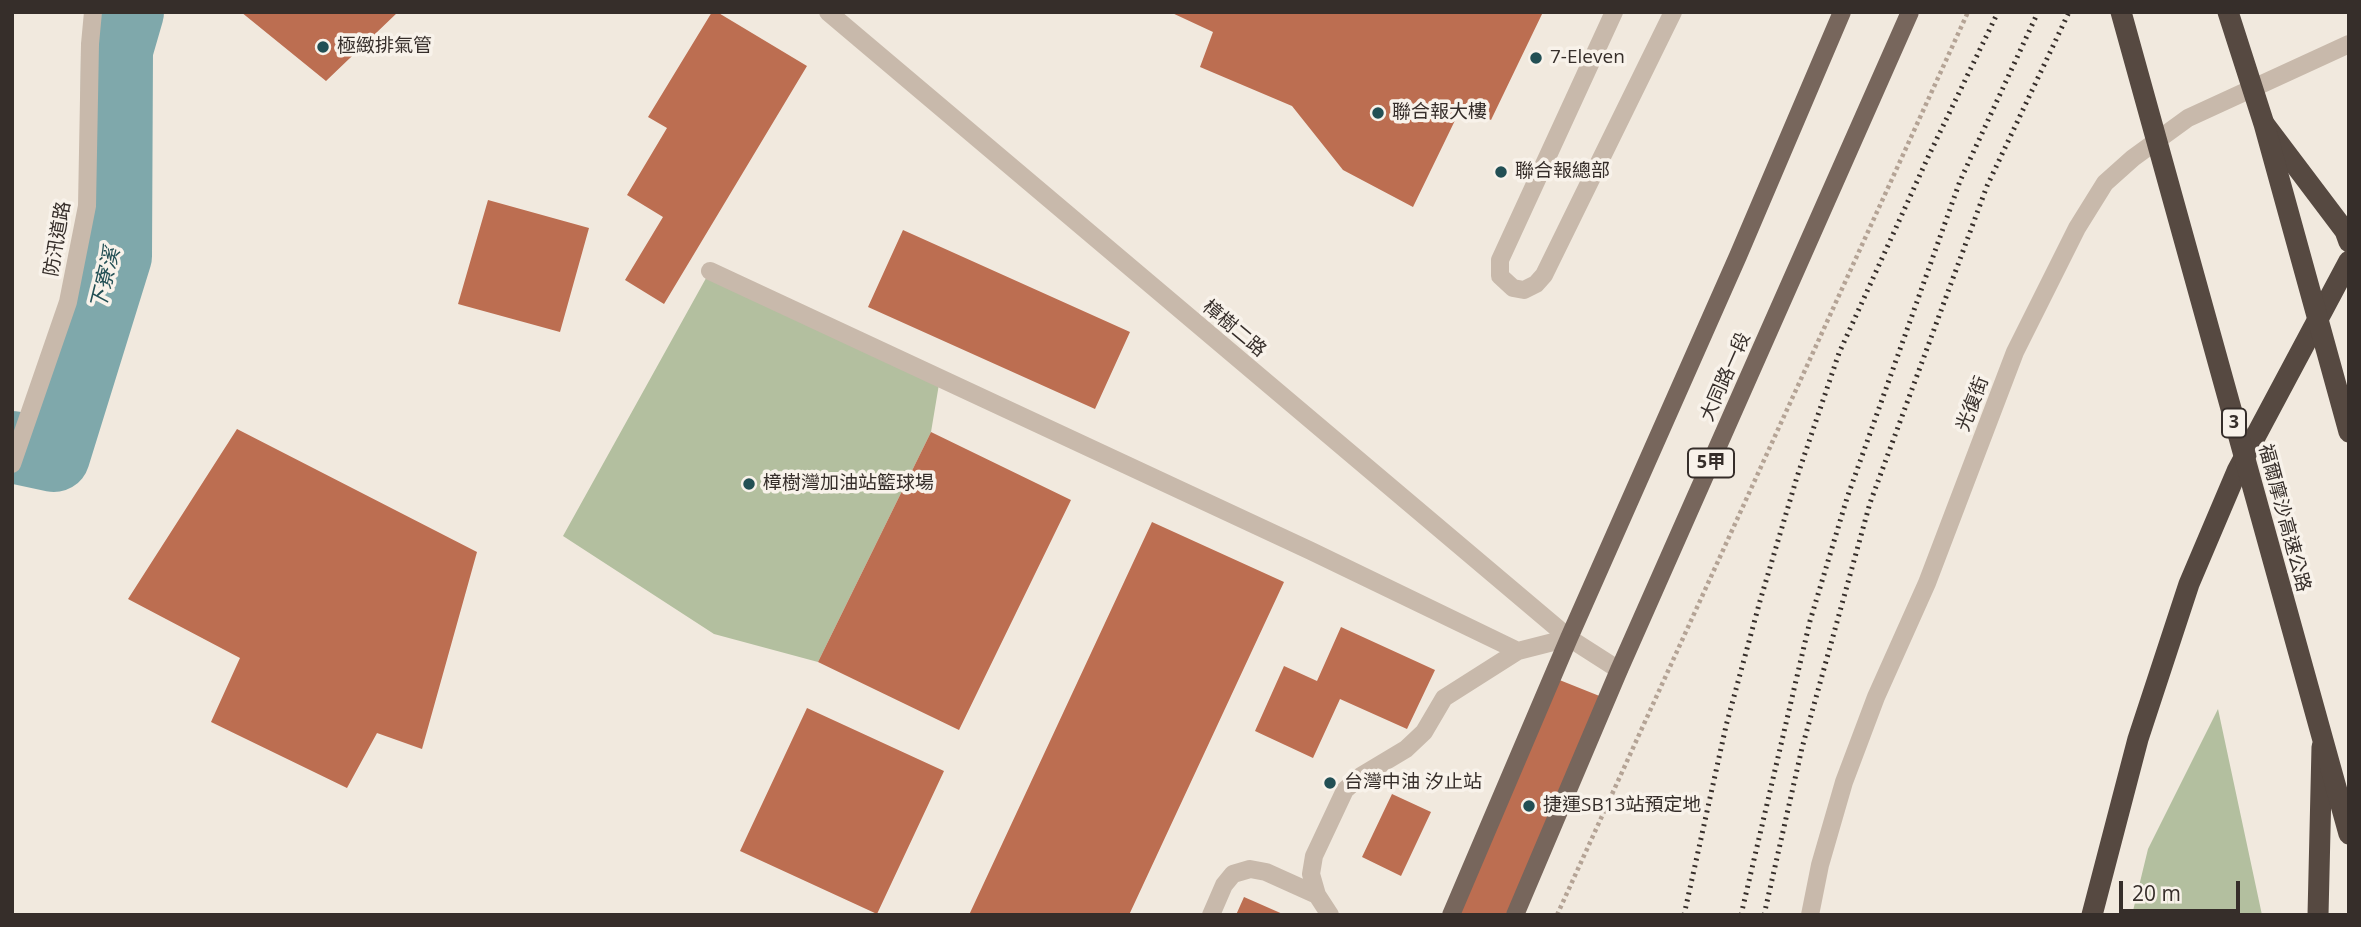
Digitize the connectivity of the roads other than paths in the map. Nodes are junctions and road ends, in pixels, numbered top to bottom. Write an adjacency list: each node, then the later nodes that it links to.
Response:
1 (93, 12): 15 (street, 防汛道路)
2 (828, 12): 16 (street, 樟樹二路)
3 (1614, 12): 4 (street)
4 (1673, 12)
5 (1910, 12): 18 (main road, 大同路一段 / 5甲)
6 (2121, 12): 19 (highway, 福爾摩沙高速公路 / 3, bridge)
7 (2228, 12): 10 (highway, bridge)
8 (1839, 13): 16 (main road, 大同路一段)
9 (2349, 44): 26 (street, 光復街)
10 (2264, 124): 11 (highway); 14 (highway, bridge)
11 (2349, 242)
12 (2349, 261): 27 (highway)
13 (710, 271): 17 (street)
14 (2349, 432)
15 (12, 464)
16 (1569, 638): 17 (street); 18 (street, 樟樹二路); 24 (main road, 大同路一段)
17 (1518, 651): 21 (street)
18 (1619, 670): 25 (main road, 大同路一段 / 5甲)
19 (2322, 741): 20 (highway, 福爾摩沙高速公路 / 3, bridge); 28 (highway)
20 (2349, 834)
21 (1317, 895): 22 (street); 23 (street)
22 (1211, 915)
23 (1330, 915)
24 (1451, 915)
25 (1516, 915)
26 (1810, 915)
27 (2092, 915)
28 (2318, 915)

